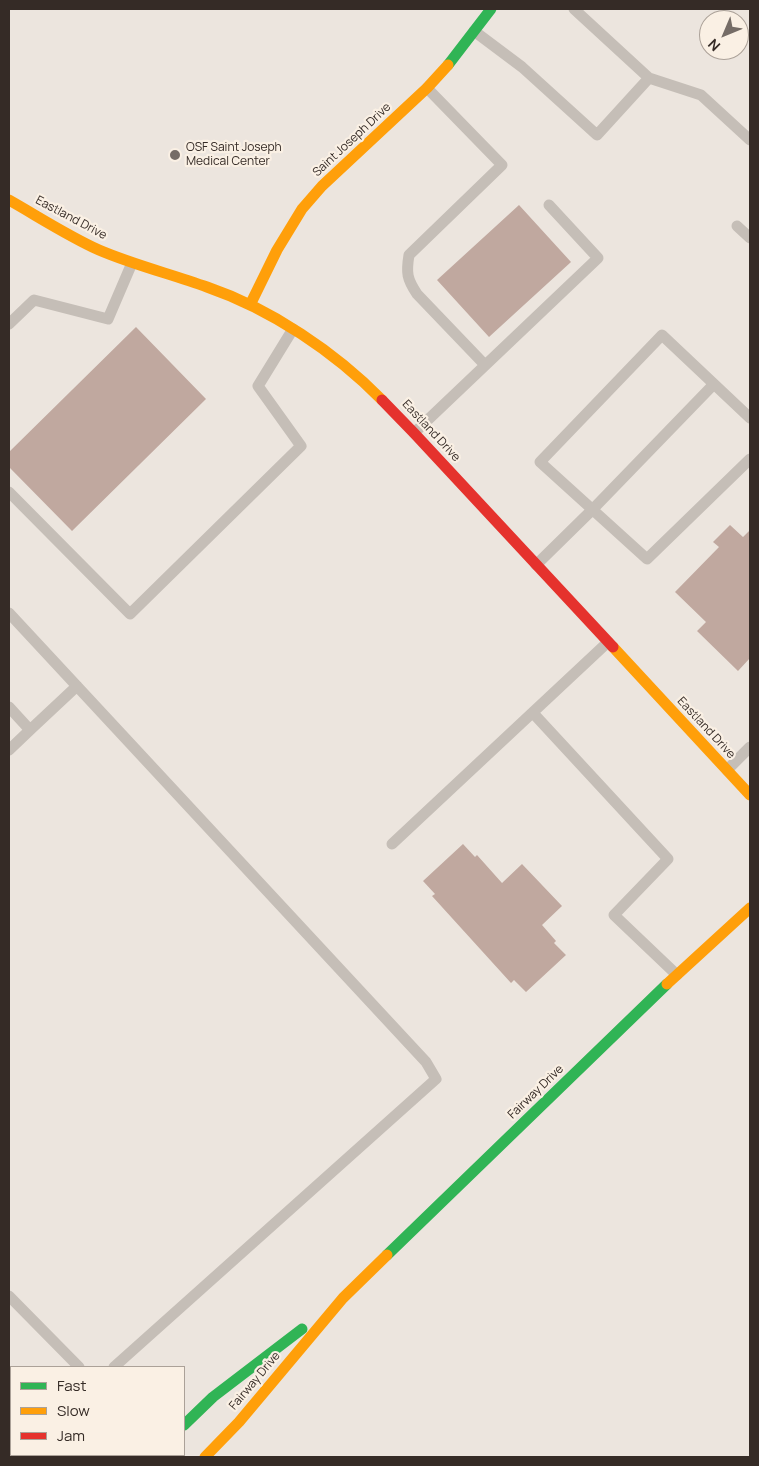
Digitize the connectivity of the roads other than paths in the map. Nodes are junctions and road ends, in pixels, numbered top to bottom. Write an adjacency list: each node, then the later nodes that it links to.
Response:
1 (491, 9): 3 (main road, Saint Joseph Drive)
2 (574, 9): 4 (lane)
3 (474, 31): 4 (lane); 5 (main road, Saint Joseph Drive)
4 (649, 78): 6 (lane)
5 (427, 88): 12 (main road, Saint Joseph Drive); 15 (lane)
6 (750, 140)
7 (549, 204): 15 (lane)
8 (10, 205): 11 (main road, Eastland Drive)
9 (738, 226): 10 (lane)
10 (750, 238)
11 (132, 263): 12 (main road, Eastland Drive); 13 (lane)
12 (250, 305): 14 (main road, Eastland Drive)
13 (9, 324)
14 (294, 329): 18 (main road, Eastland Drive); 20 (lane)
15 (486, 365): 18 (lane)
16 (714, 384): 17 (lane); 21 (lane); 21 (lane)
17 (750, 418)
18 (414, 433): 22 (main road, Eastland Drive)
19 (750, 459): 21 (lane)
20 (9, 492)
21 (592, 510): 22 (lane)
22 (536, 565): 24 (main road, Eastland Drive)
23 (9, 613): 25 (lane)
24 (608, 642): 27 (lane); 31 (main road, Eastland Drive)
25 (77, 686): 28 (lane); 39 (lane)
26 (9, 707): 28 (lane)
27 (532, 712): 33 (lane); 35 (lane)
28 (30, 730): 30 (lane)
29 (750, 746): 31 (lane)
30 (9, 750)
31 (727, 770): 32 (main road, Eastland Drive)
32 (750, 795)
33 (392, 844)
34 (750, 908): 35 (main road, Fairway Drive)
35 (677, 975): 37 (main road, Fairway Drive)
36 (9, 1296): 38 (lane)
37 (343, 1298): 40 (main road, Fairway Drive); 41 (main road, Fairway Drive)
38 (78, 1366)
39 (115, 1366)
40 (185, 1424)
41 (205, 1457)

